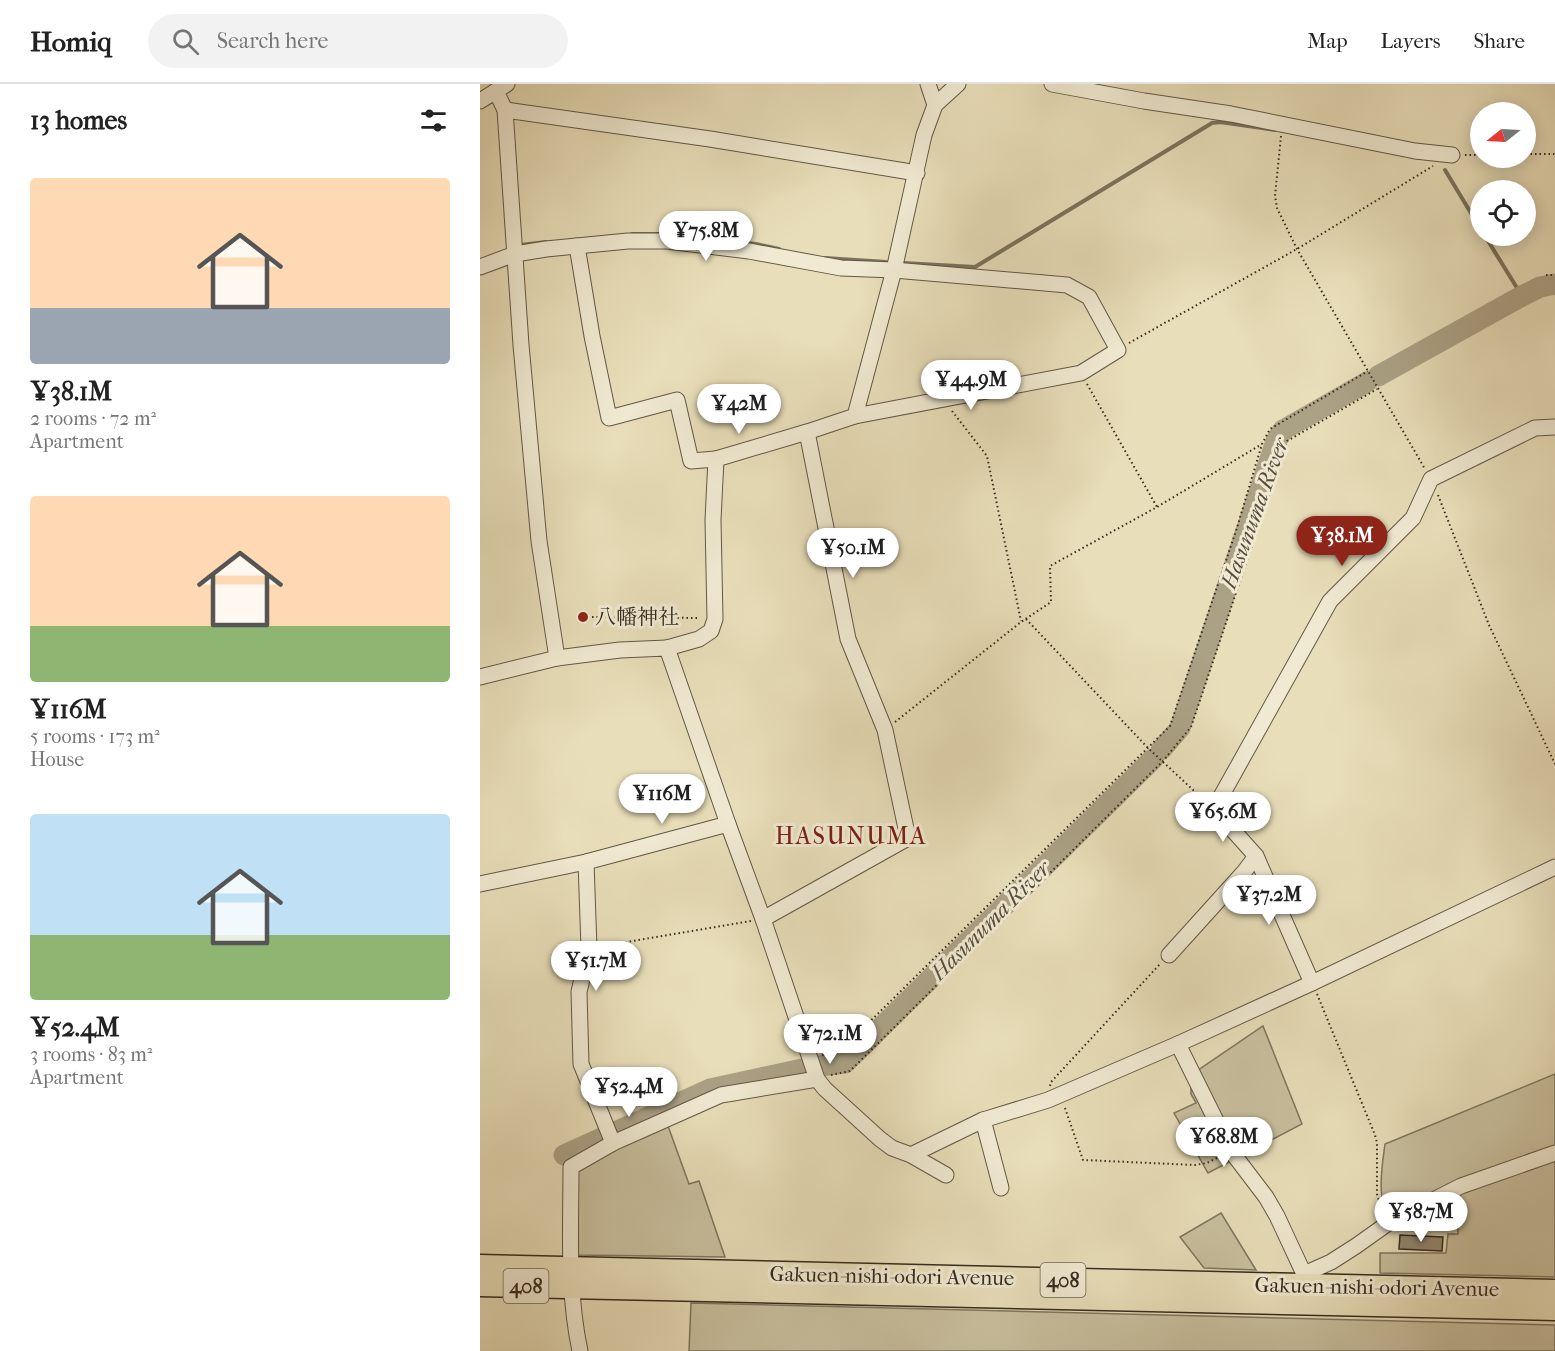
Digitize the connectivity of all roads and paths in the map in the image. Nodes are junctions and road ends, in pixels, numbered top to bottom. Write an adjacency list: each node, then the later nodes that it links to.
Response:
1 (928, 84): 6 (street)
2 (958, 84): 6 (street)
3 (1052, 84): 8 (street)
4 (502, 88): 5 (street); 7 (street)
5 (480, 101)
6 (935, 105): 12 (street)
7 (505, 110): 12 (street); 15 (street)
8 (1282, 124): 11 (street); 14 (path)
9 (1536, 154): 10 (path)
10 (1555, 154)
11 (1452, 155): 14 (path)
12 (917, 173): 17 (street)
13 (577, 246): 15 (street); 17 (street); 29 (street)
14 (1297, 249): 20 (path); 21 (path)
15 (514, 254): 16 (street); 37 (street)
16 (480, 267)
17 (894, 270): 20 (street); 25 (street)
18 (1546, 275): 19 (path)
19 (1555, 275)
20 (1118, 350): 22 (street)
21 (1368, 371): 23 (path); 28 (path)
22 (1081, 373): 24 (street); 31 (path)
23 (1377, 389): 30 (path); 41 (path)
24 (942, 399): 25 (street); 35 (path)
25 (855, 416): 27 (street)
26 (1555, 427): 30 (street)
27 (807, 432): 29 (street); 39 (street)
28 (1262, 444): 31 (path); 40 (path)
29 (716, 459): 33 (street)
30 (1431, 479): 42 (path); 43 (street)
31 (1157, 507): 34 (path)
32 (592, 617): 33 (path)
33 (715, 619): 36 (street)
34 (1026, 619): 35 (path); 40 (path)
35 (1021, 622): 39 (path)
36 (667, 648): 37 (street); 44 (street)
37 (557, 658): 38 (street)
38 (480, 676)
39 (885, 730): 49 (street)
40 (1148, 748): 41 (path); 54 (path)
41 (1163, 761): 43 (path); 55 (path)
42 (1555, 764)
43 (1214, 809): 45 (street)
44 (728, 824): 46 (street); 49 (street)
45 (1256, 856): 51 (street); 52 (street)
46 (586, 862): 48 (street); 50 (street)
47 (1555, 867): 52 (street)
48 (480, 884)
49 (763, 919): 50 (path); 54 (street)
50 (589, 948): 58 (street)
51 (1168, 955): 56 (path)
52 (1312, 983): 53 (street); 64 (path)
53 (1178, 1044): 56 (street); 59 (street)
54 (810, 1056): 55 (street)
55 (817, 1079): 58 (street); 61 (street)
56 (1054, 1098): 57 (street); 59 (path)
57 (983, 1120): 61 (street); 63 (street)
58 (612, 1142): 66 (street)
59 (1231, 1151): 67 (street)
60 (1555, 1153): 64 (street)
61 (911, 1155): 62 (street)
62 (946, 1175)
63 (1001, 1188)
64 (1387, 1224): 67 (street)
65 (480, 1266): 66 (highway, Gakuen-nishi-odori Avenue / 408)
66 (572, 1277): 67 (highway, Gakuen-nishi-odori Avenue / 408); 68 (highway, Gakuen-nishi-odori Avenue / 408); 70 (highway, Gakuen-nishi-odori Avenue / 408); 71 (street)
67 (1304, 1279): 69 (highway, Gakuen-nishi-odori Avenue / 408)
68 (480, 1285)
69 (1555, 1291)
70 (1555, 1309)
71 (580, 1351)

